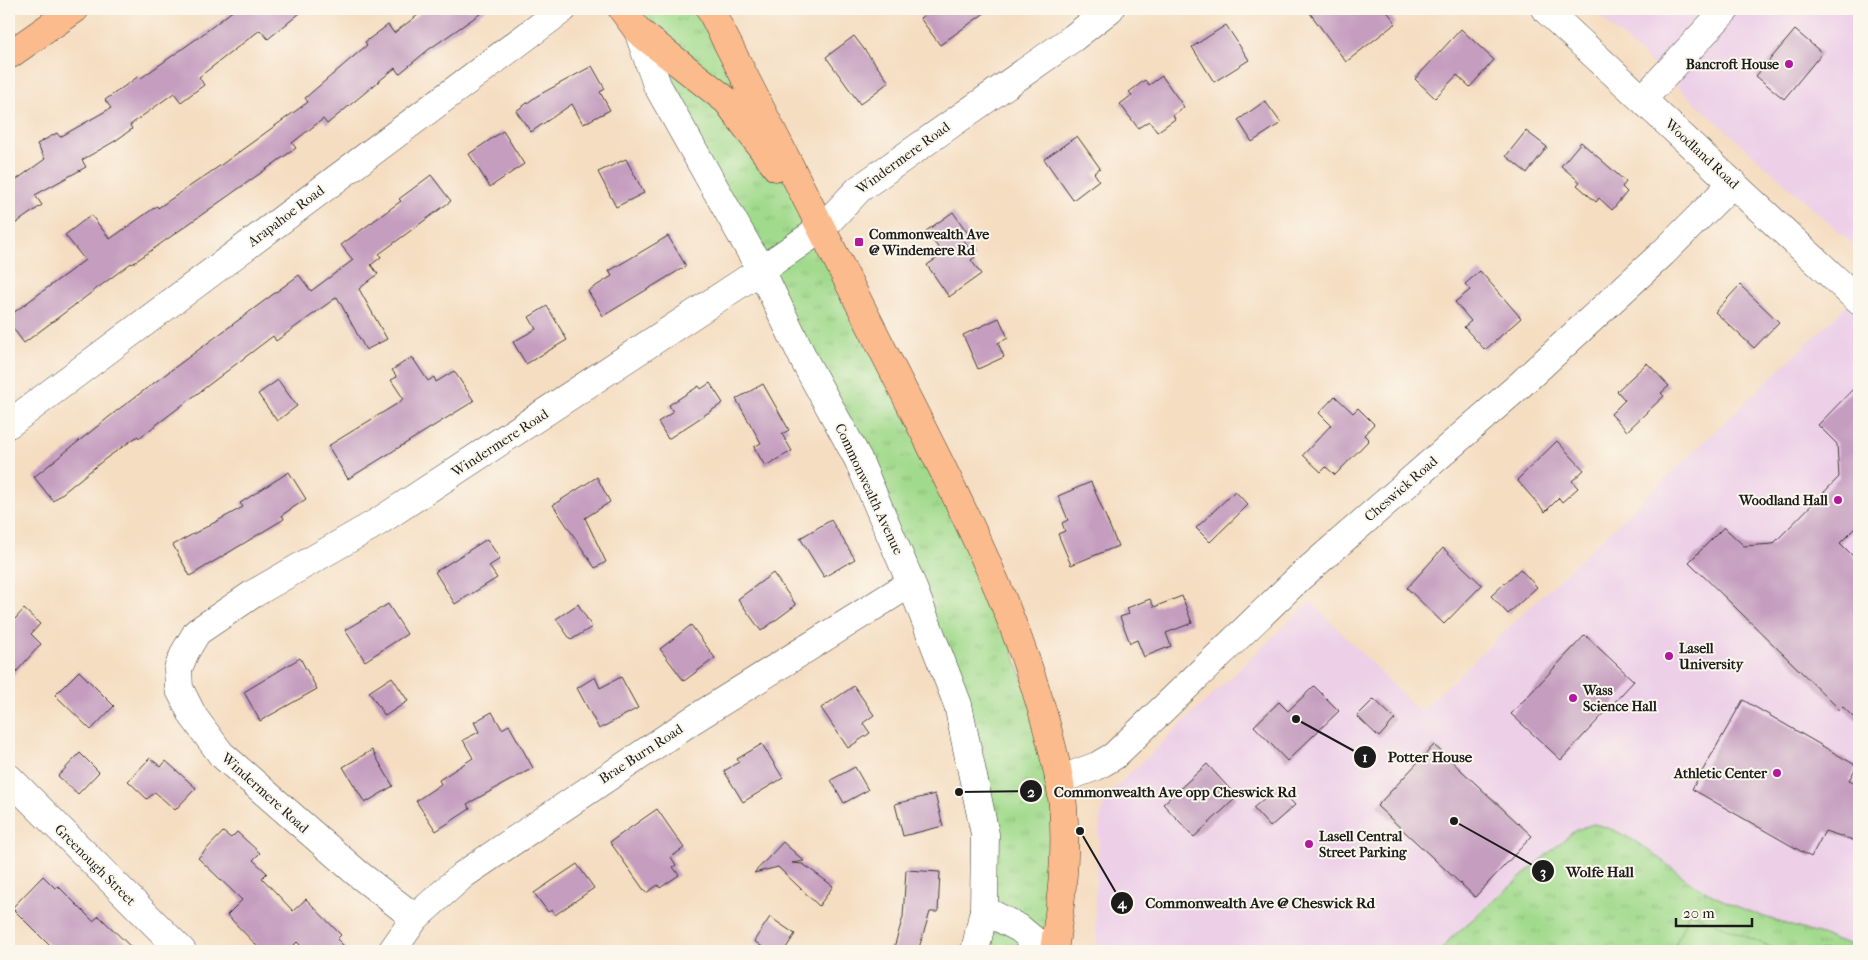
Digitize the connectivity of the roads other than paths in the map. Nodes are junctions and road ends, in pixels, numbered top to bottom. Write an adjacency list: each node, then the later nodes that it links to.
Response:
1 (74, 9): 9 (main road)
2 (563, 9): 15 (street, Arapahoe Road)
3 (622, 9): 8 (main road, Commonwealth Avenue)
4 (710, 9): 12 (main road, Commonwealth Avenue)
5 (1110, 9): 12 (street, Windermere Road)
6 (1544, 9): 10 (street, Woodland Road)
7 (1726, 9): 10 (street)
8 (638, 31): 12 (main road, Commonwealth Avenue); 13 (street, Commonwealth Avenue)
9 (9, 55)
10 (1643, 99): 11 (street, Woodland Road)
11 (1733, 183): 14 (street, Woodland Road); 18 (street, Cheswick Road)
12 (822, 228): 13 (street, Windermere Road); 18 (main road, Commonwealth Avenue)
13 (761, 270): 16 (street, Commonwealth Avenue); 20 (street, Windermere Road)
14 (1859, 301)
15 (9, 424)
16 (912, 583): 19 (street, Commonwealth Avenue); 20 (street, Brae Burn Road)
17 (9, 778): 21 (street, Greenough Street)
18 (1059, 780): 25 (main road, Commonwealth Avenue)
19 (984, 910): 23 (street, Commonwealth Avenue); 24 (street)
20 (415, 918): 22 (street, Brae Burn Road)
21 (182, 951)
22 (392, 951)
23 (975, 951)
24 (1047, 951)
25 (1054, 951)

